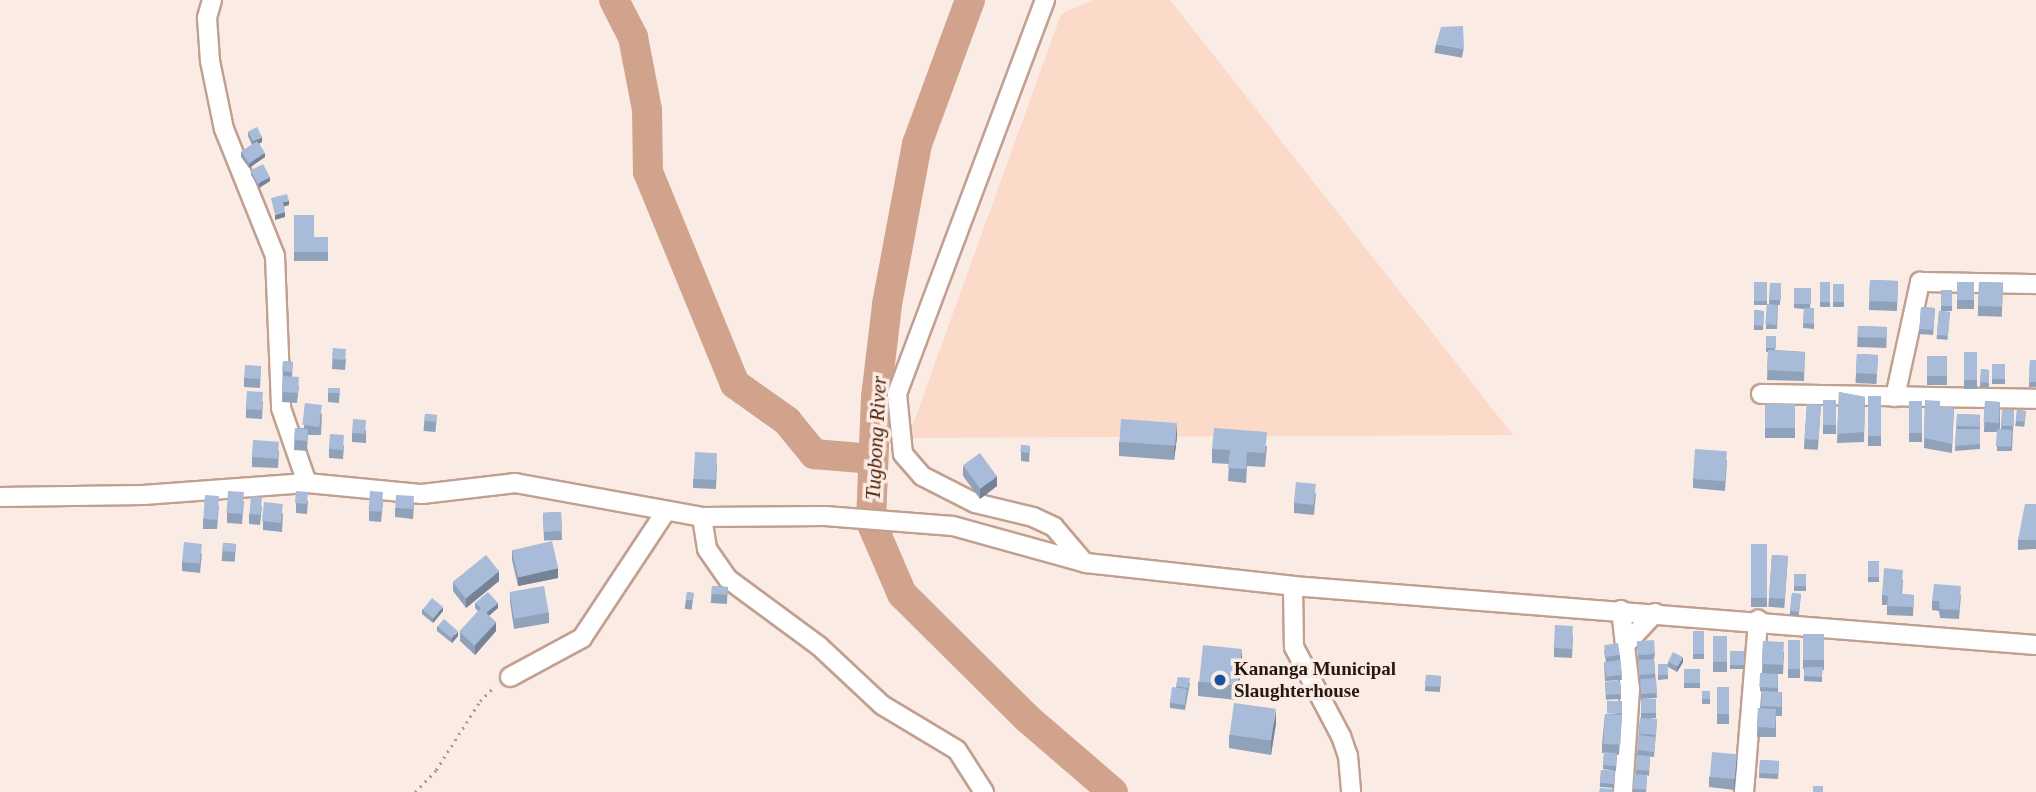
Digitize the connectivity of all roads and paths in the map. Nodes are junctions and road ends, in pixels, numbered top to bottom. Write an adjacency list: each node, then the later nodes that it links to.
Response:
1 (212, 0): 7 (street)
2 (1045, 0): 11 (street)
3 (2036, 284): 5 (street)
4 (1761, 394): 5 (street)
5 (1895, 397): 6 (street)
6 (2036, 400)
7 (307, 482): 8 (street); 9 (street)
8 (0, 497)
9 (666, 511): 10 (street); 18 (street)
10 (702, 517): 11 (street); 20 (street)
11 (1086, 563): 12 (street)
12 (1293, 586): 13 (street); 21 (street)
13 (1621, 610): 14 (street); 16 (street)
14 (1655, 613): 15 (street); 16 (street)
15 (1758, 620): 17 (street); 23 (street)
16 (1625, 645): 22 (street)
17 (2036, 645)
18 (510, 677): 19 (path)
19 (415, 792)
20 (984, 792)
21 (1351, 792)
22 (1623, 792)
23 (1744, 792)

